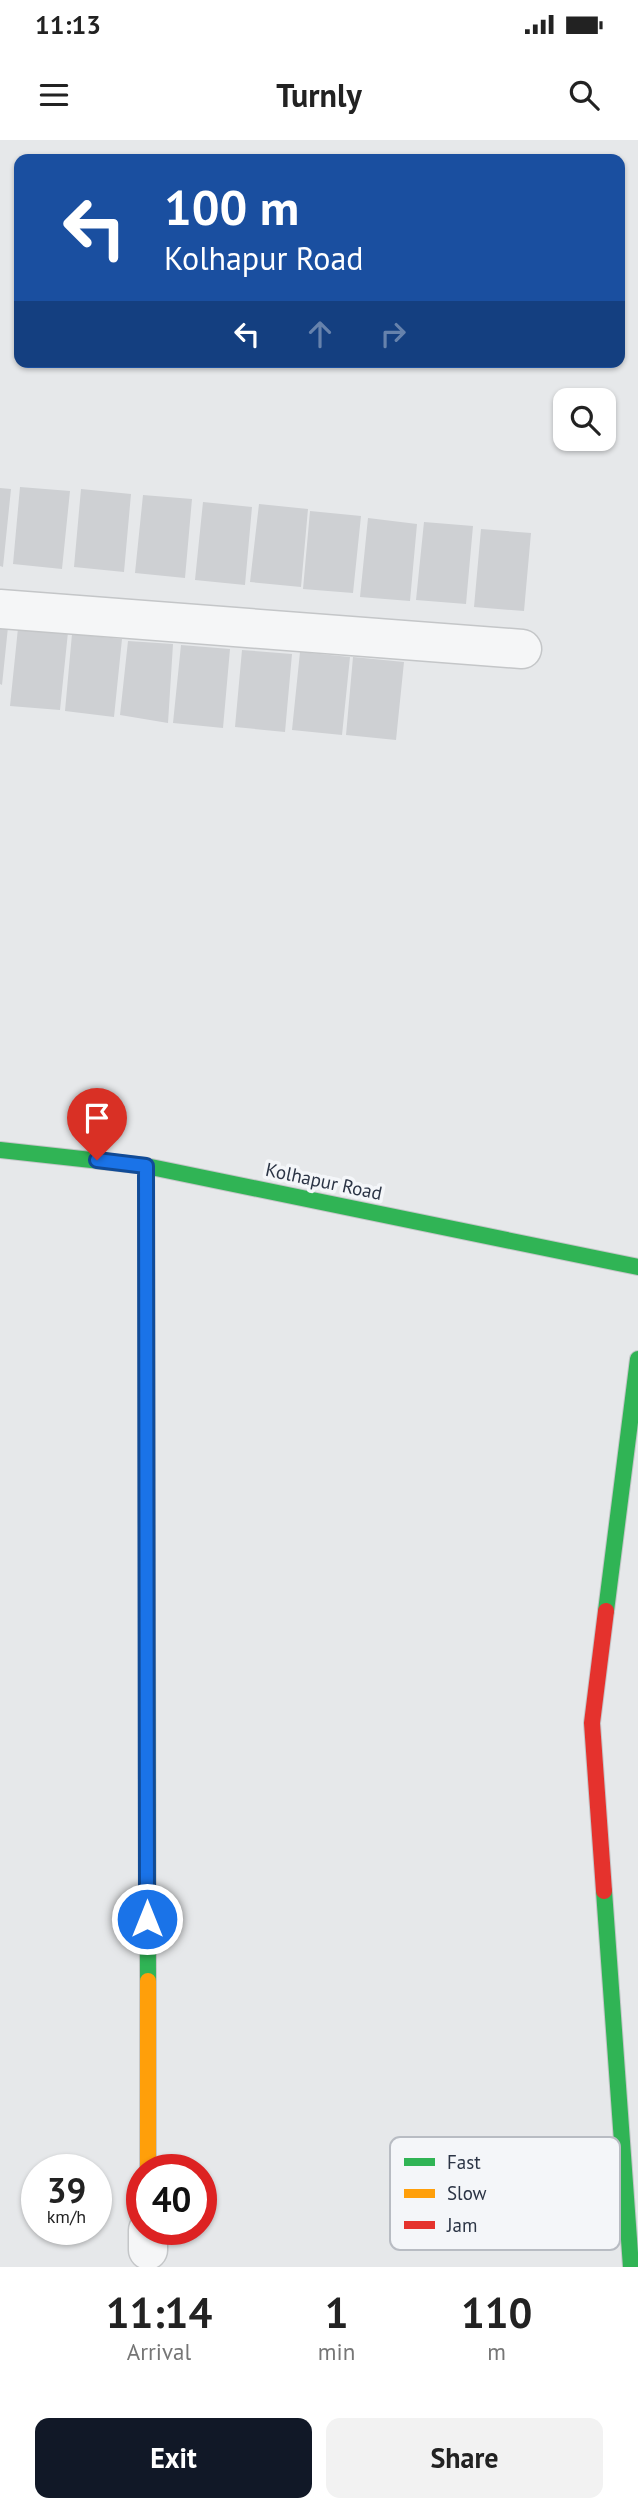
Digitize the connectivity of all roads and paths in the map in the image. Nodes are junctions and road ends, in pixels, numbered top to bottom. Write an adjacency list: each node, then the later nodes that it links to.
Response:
1 (0, 609): 2 (street)
2 (522, 649)
3 (0, 1150): 4 (street, Kolhapur Road)
4 (146, 1166): 5 (street, Kolhapur Road); 7 (street)
5 (638, 1267)
6 (638, 1359): 8 (street)
7 (148, 2154)
8 (631, 2267)

